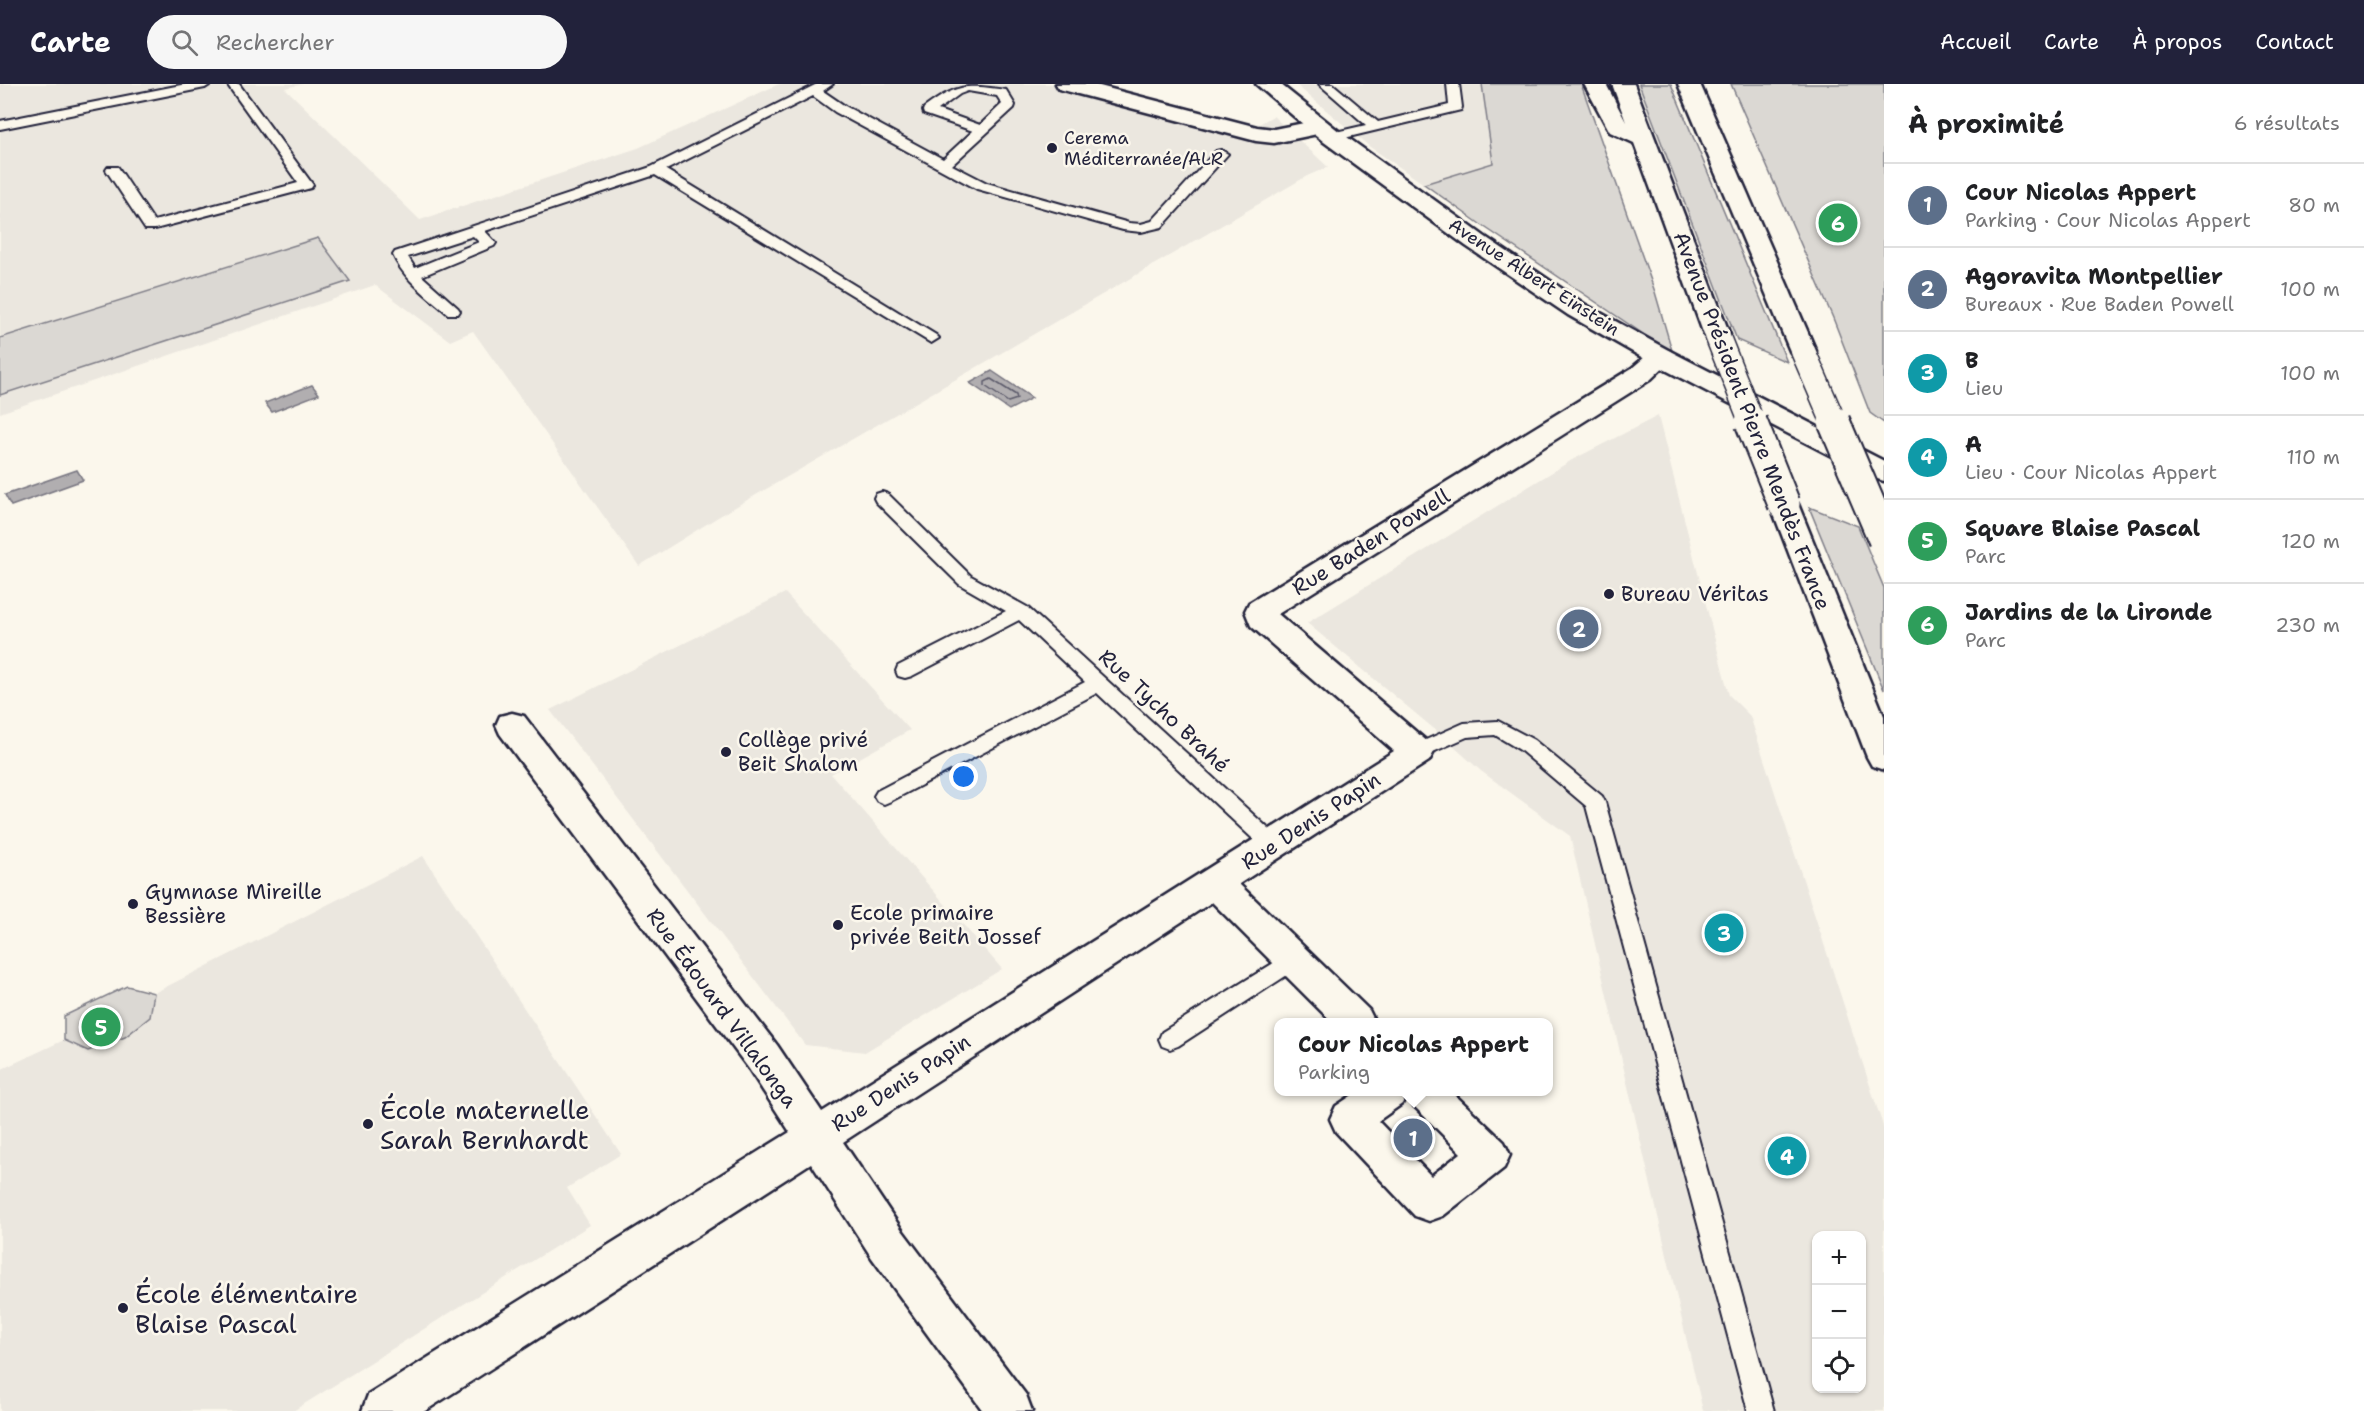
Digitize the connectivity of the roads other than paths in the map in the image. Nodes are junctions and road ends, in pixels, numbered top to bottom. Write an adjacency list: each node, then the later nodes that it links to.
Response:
1 (205, 84): 12 (lane)
2 (233, 84): 19 (lane)
3 (827, 84): 11 (lane)
4 (1067, 84): 15 (street)
5 (1268, 84): 15 (street, Avenue Albert Einstein)
6 (1325, 84): 13 (lane)
7 (1454, 84): 13 (lane)
8 (1595, 84): 16 (street)
9 (1623, 84): 16 (street, Avenue Président Pierre Mendès France)
10 (1698, 89): 28 (street, bridge)
11 (813, 90): 18 (lane); 20 (lane)
12 (0, 125)
13 (1375, 126): 15 (lane)
14 (983, 130): 14 (lane); 18 (lane)
15 (1326, 132): 25 (street, Avenue Albert Einstein)
16 (1644, 142): 34 (street, Avenue Président Pierre Mendès France, bridge)
17 (1221, 154): 18 (lane)
18 (943, 166)
19 (113, 170)
20 (656, 170): 21 (lane); 24 (lane)
21 (474, 229): 22 (lane); 22 (lane)
22 (414, 274): 23 (lane)
23 (453, 311)
24 (931, 338)
25 (1661, 357): 26 (street, Avenue Albert Einstein); 33 (street, Rue Baden Powell)
26 (1884, 472)
27 (882, 498): 29 (lane, Rue Tycho Brahé)
28 (1884, 539)
29 (1021, 611): 30 (lane); 31 (lane, Rue Tycho Brahé)
30 (905, 672)
31 (1099, 683): 35 (lane); 36 (lane, Rue Tycho Brahé)
32 (512, 725): 43 (street, Rue Édouard Villalonga)
33 (1418, 753): 36 (street, Rue Denis Papin); 46 (lane)
34 (1884, 758)
35 (884, 796)
36 (1274, 846): 37 (street, Rue Denis Papin)
37 (1214, 882): 38 (street); 43 (street, Rue Denis Papin)
38 (1293, 960): 39 (street); 40 (lane)
39 (1351, 1018)
40 (1170, 1039)
41 (1382, 1096): 42 (street)
42 (1430, 1096)
43 (815, 1139): 44 (street, Rue Denis Papin); 45 (street, Rue Édouard Villalonga)
44 (384, 1411)
45 (1010, 1411)
46 (1761, 1411)

